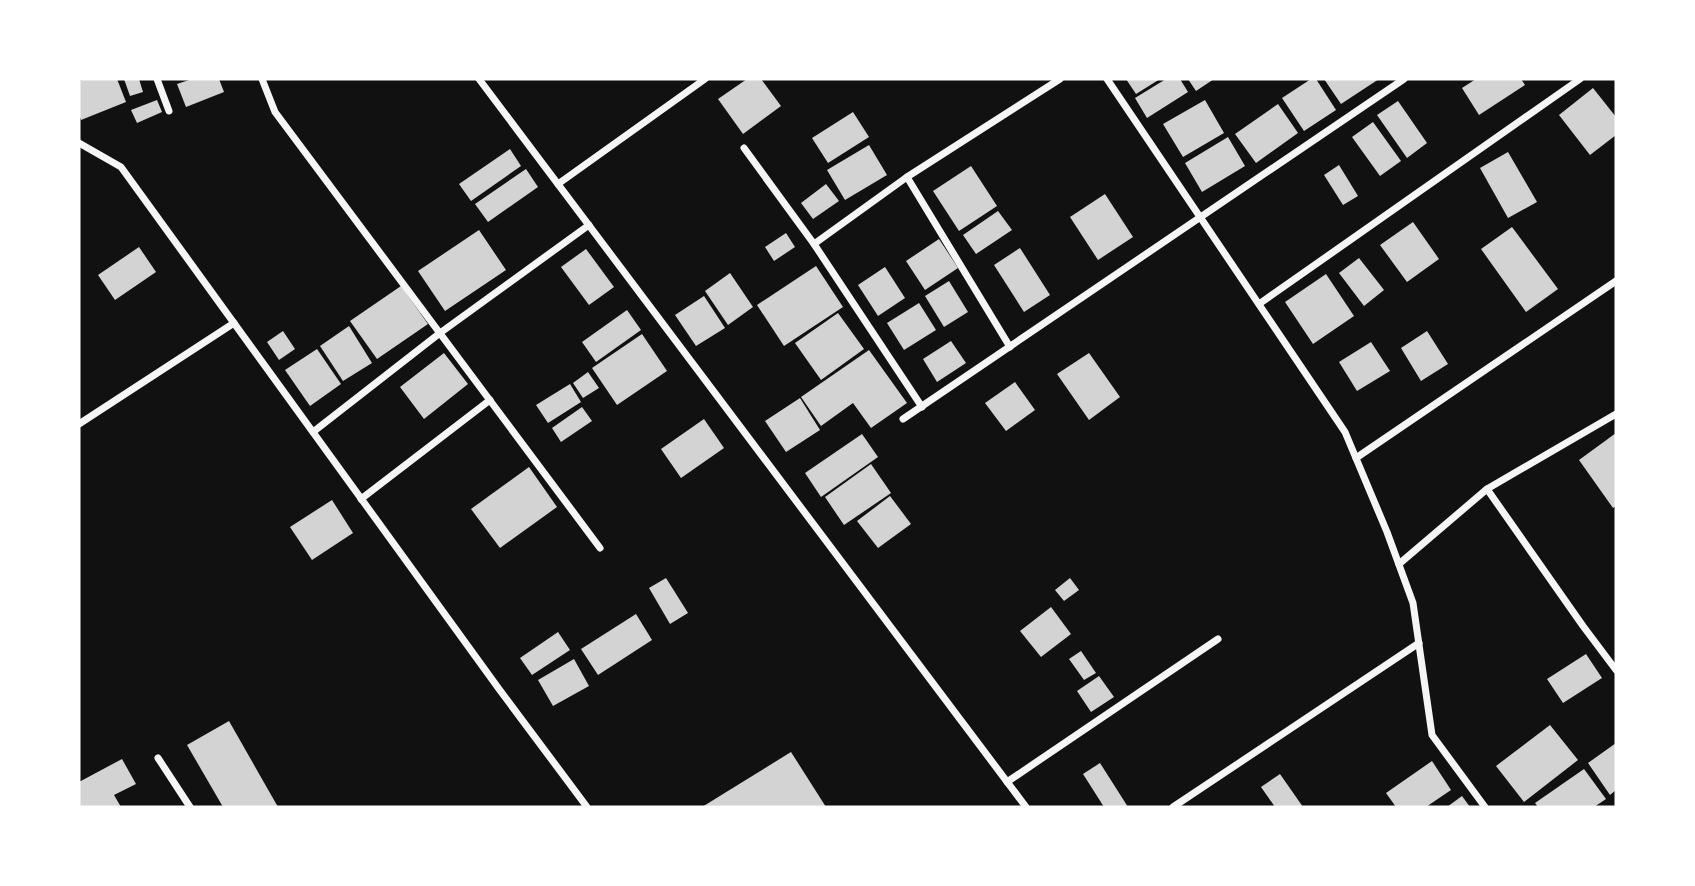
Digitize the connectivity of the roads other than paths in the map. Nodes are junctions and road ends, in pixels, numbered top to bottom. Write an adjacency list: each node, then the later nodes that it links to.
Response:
1 (157, 79): 9 (street)
2 (262, 79): 20 (street)
3 (479, 79): 13 (street)
4 (705, 79): 13 (street)
5 (1060, 79): 12 (street)
6 (1107, 79): 14 (street)
7 (1404, 79): 14 (street)
8 (1580, 79): 18 (street)
9 (169, 111)
10 (79, 143): 19 (street)
11 (744, 148): 16 (street)
12 (907, 177): 16 (street); 21 (street)
13 (558, 184): 15 (street)
14 (1201, 217): 18 (street); 21 (street)
15 (589, 225): 20 (street); 37 (street)
16 (814, 244): 23 (street)
17 (1616, 281): 28 (street)
18 (1259, 304): 28 (street)
19 (234, 323): 26 (street); 27 (street)
20 (440, 333): 22 (street); 27 (street)
21 (1010, 347): 23 (street)
22 (490, 400): 30 (street); 31 (street)
23 (922, 407): 25 (street)
24 (1616, 414): 29 (street)
25 (903, 419)
26 (79, 424)
27 (313, 432): 30 (street)
28 (1356, 458): 32 (street)
29 (1487, 489): 32 (street); 35 (street)
30 (361, 499): 39 (street)
31 (600, 548)
32 (1399, 564): 34 (street)
33 (1218, 639): 37 (street)
34 (1419, 643): 41 (street); 42 (street)
35 (1616, 670)
36 (158, 758): 38 (street)
37 (1007, 782): 40 (street)
38 (190, 807)
39 (587, 807)
40 (1026, 807)
41 (1173, 807)
42 (1485, 807)

